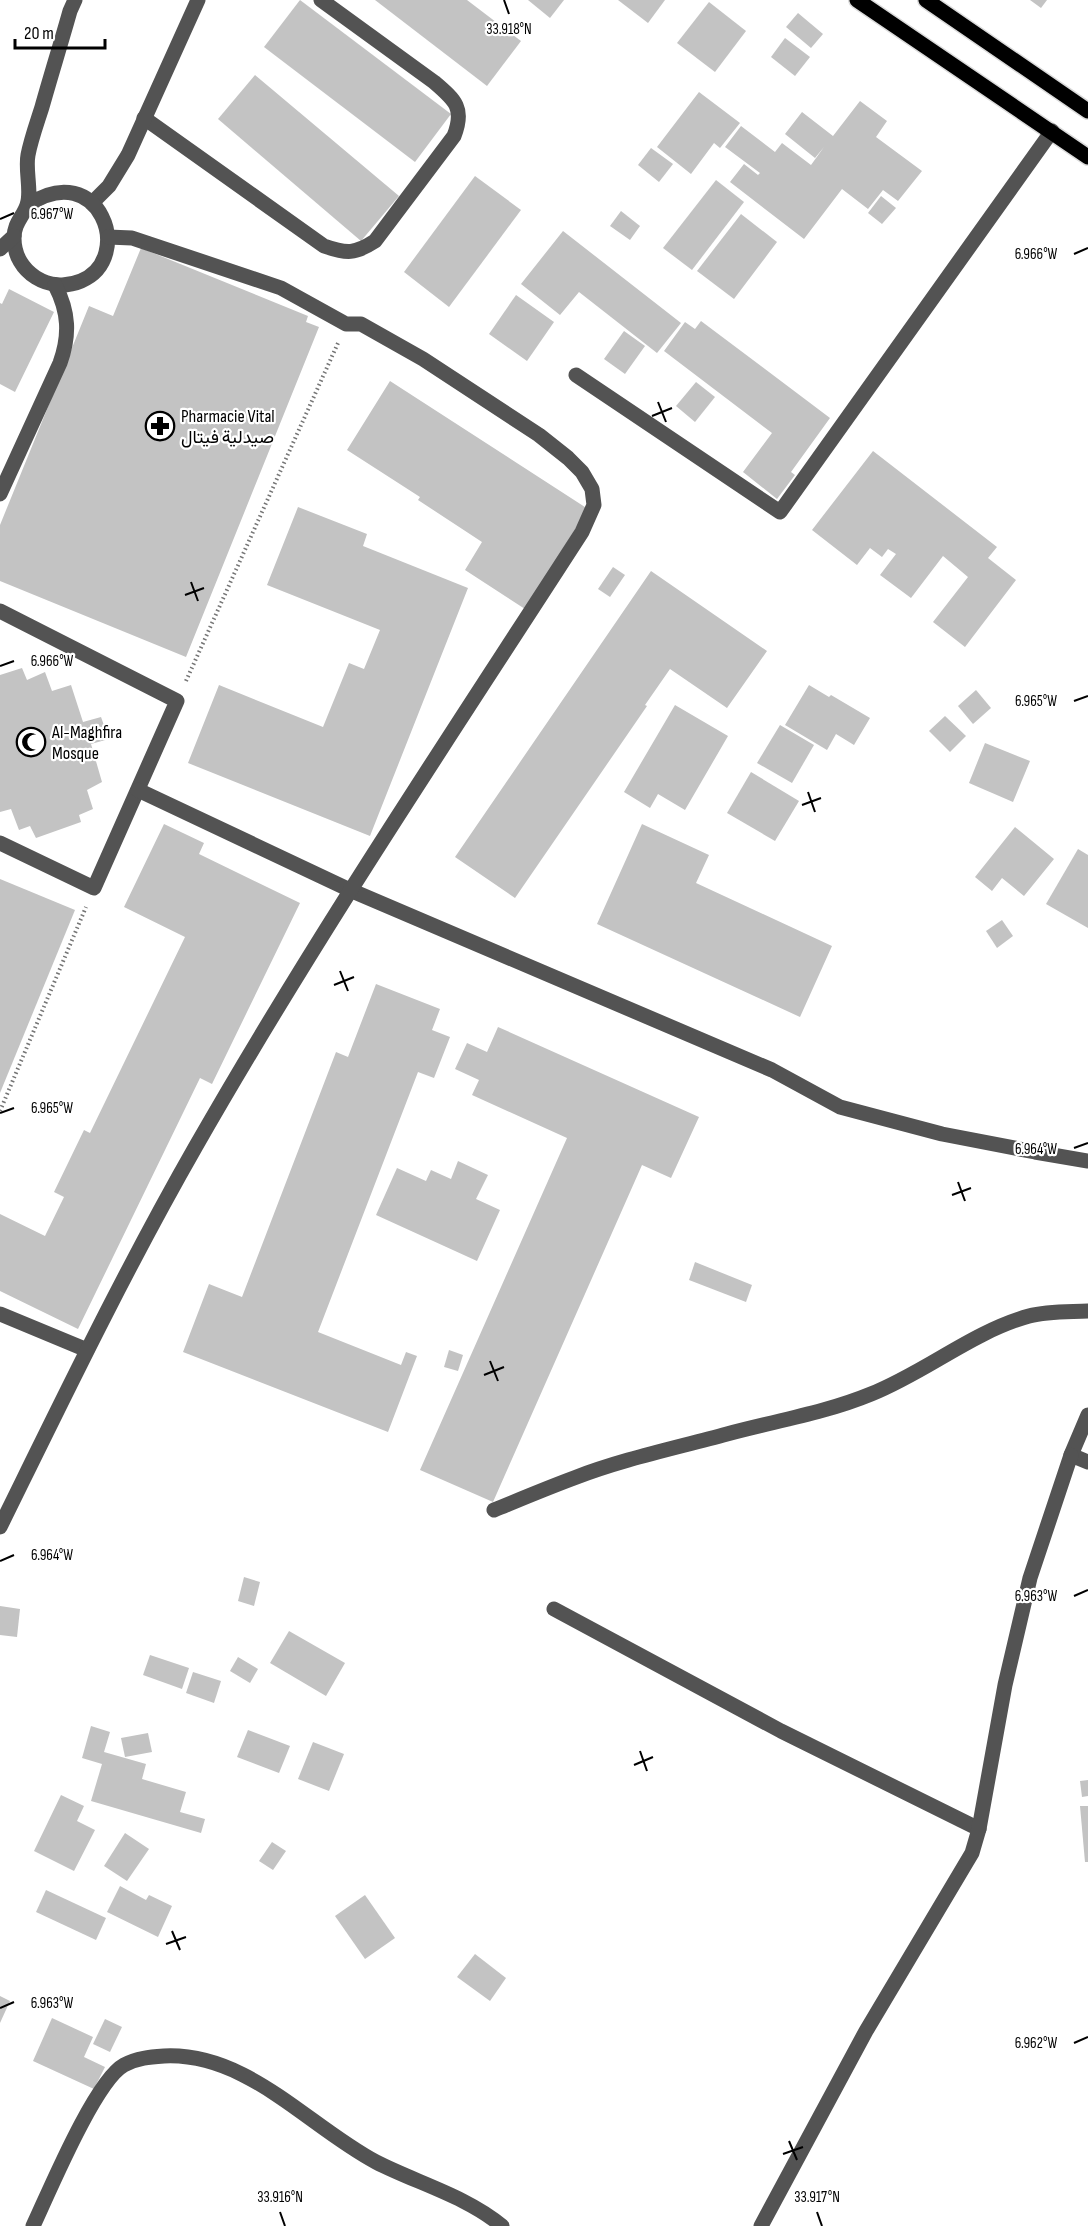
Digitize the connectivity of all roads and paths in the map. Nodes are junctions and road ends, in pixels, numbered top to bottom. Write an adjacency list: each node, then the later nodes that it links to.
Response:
1 (75, 0): 11 (street)
2 (198, 0): 7 (street)
3 (321, 0): 7 (street)
4 (857, 0): 8 (main road)
5 (926, 0): 6 (main road)
6 (1088, 111)
7 (144, 118): 10 (street)
8 (1052, 130): 9 (main road); 17 (street)
9 (1088, 156)
10 (92, 203): 11 (street); 13 (street)
11 (28, 205): 12 (street)
12 (14, 236): 14 (street); 15 (street)
13 (108, 237): 15 (street); 16 (street)
14 (0, 249)
15 (55, 285): 18 (street)
16 (346, 324): 20 (path); 24 (street)
17 (576, 375)
18 (0, 494)
19 (0, 611): 20 (street)
20 (177, 701): 21 (street)
21 (138, 790): 23 (street); 24 (street)
22 (0, 843): 23 (street)
23 (94, 888): 25 (path)
24 (350, 890): 26 (street); 29 (street)
25 (0, 1111)
26 (1088, 1161)
27 (1088, 1311): 33 (street)
28 (0, 1314): 29 (street)
29 (87, 1350): 34 (street)
30 (1088, 1415): 31 (street)
31 (1071, 1455): 32 (street); 36 (street)
32 (1088, 1462)
33 (494, 1510)
34 (0, 1527)
35 (554, 1609): 36 (street)
36 (980, 1829): 39 (street)
37 (33, 2226): 38 (street)
38 (502, 2226)
39 (761, 2226)

